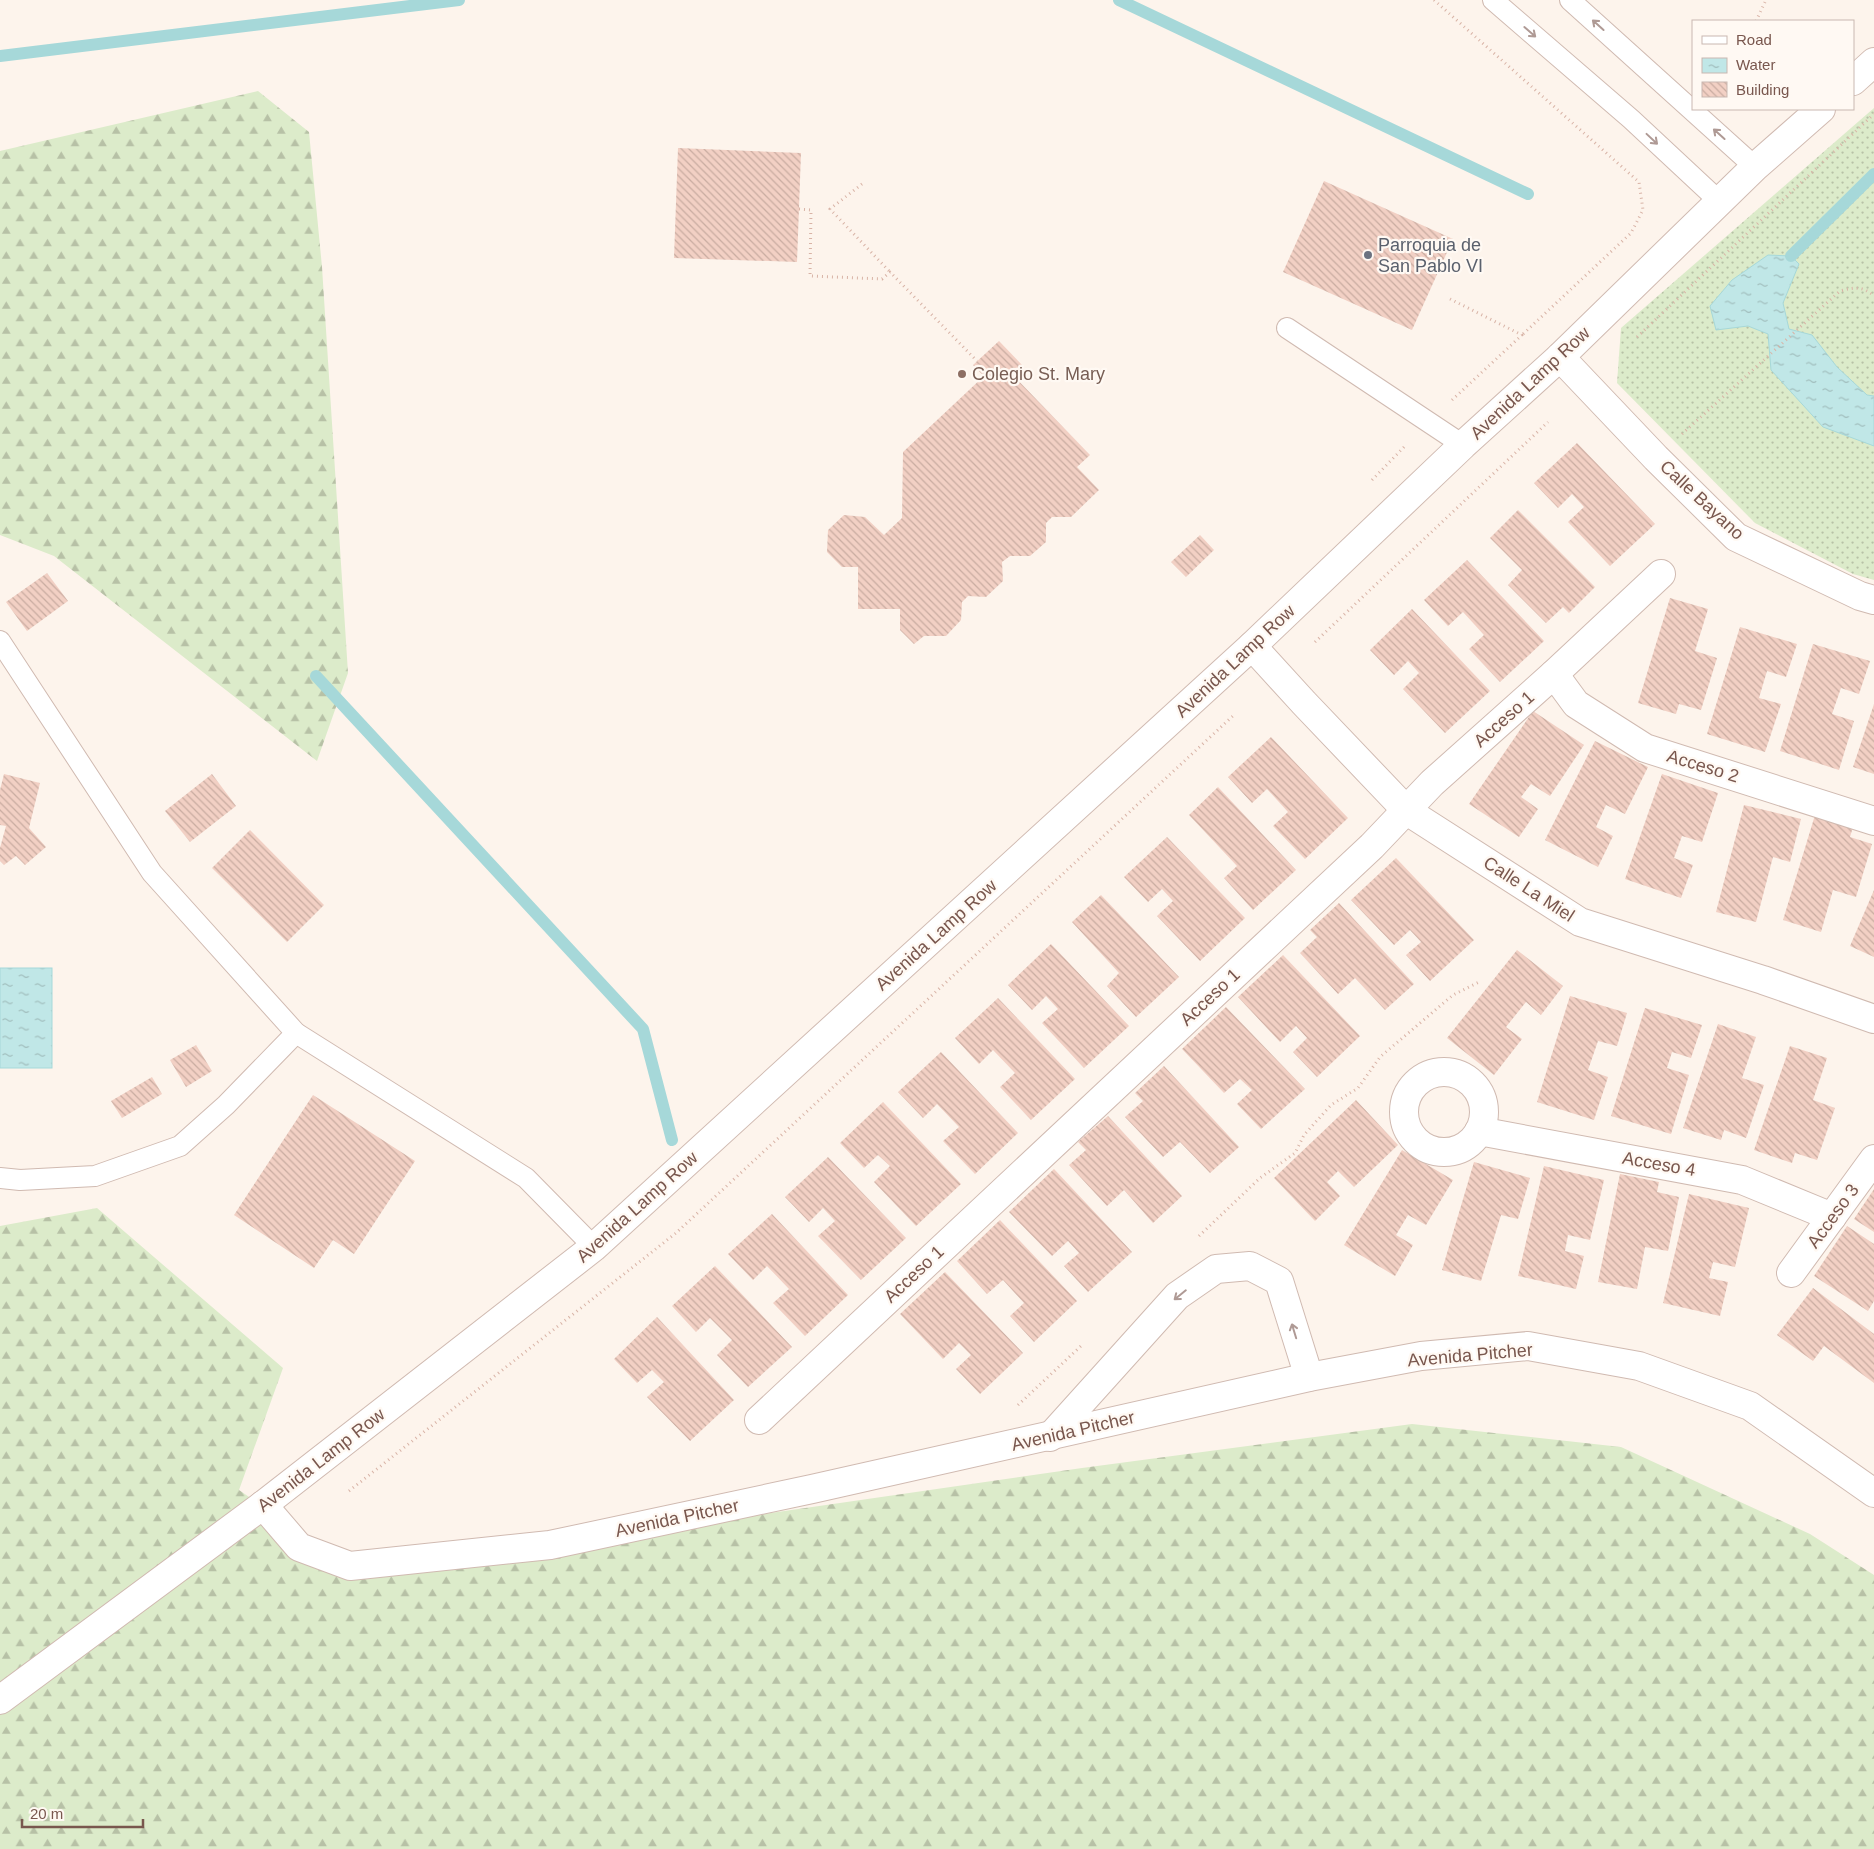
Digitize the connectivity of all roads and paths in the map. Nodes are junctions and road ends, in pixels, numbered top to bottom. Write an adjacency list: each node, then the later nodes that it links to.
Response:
1 (1434, 0): 17 (path)
2 (1493, 0): 12 (lane, one-way to 12)
3 (1570, 0): 10 (lane, one-way to 3)
4 (1766, 0): 5 (path)
5 (1756, 20)
6 (1874, 62): 7 (street)
7 (1854, 80)
8 (1820, 110): 10 (street, Avenida Lamp Row)
9 (1874, 114): 18 (path)
10 (1755, 167): 12 (street, Avenida Lamp Row)
11 (862, 184): 14 (path)
12 (1720, 202): 19 (street, Avenida Lamp Row)
13 (799, 209): 14 (path)
14 (890, 272): 20 (path)
15 (1874, 296): 23 (path)
16 (1287, 328): 22 (lane)
17 (1522, 335)
18 (1637, 337)
19 (1560, 357): 22 (street, Avenida Lamp Row); 23 (street, Calle Bayano)
20 (977, 361)
21 (1548, 422): 27 (path)
22 (1463, 445): 28 (street, Avenida Lamp Row)
23 (1656, 458): 25 (street, Calle Bayano)
24 (1661, 574): 29 (street, Acceso 1)
25 (1874, 600)
26 (0, 641): 34 (lane)
27 (1315, 642)
28 (1252, 646): 30 (street, Calle La Miel); 40 (street, Avenida Lamp Row)
29 (1554, 674): 30 (street, Acceso 1); 31 (street, Acceso 2)
30 (1407, 811): 33 (street, Calle La Miel); 45 (street, Acceso 1)
31 (1874, 820)
32 (1481, 981): 39 (path)
33 (1874, 1019)
34 (296, 1034): 37 (lane); 40 (lane)
35 (1479, 1131): 38 (street, Acceso 4)
36 (1874, 1159): 38 (street, Acceso 3)
37 (0, 1178)
38 (1832, 1216): 41 (street, Acceso 3)
39 (1196, 1238)
40 (594, 1248): 48 (street, Avenida Lamp Row)
41 (1791, 1273)
42 (1082, 1345): 44 (path)
43 (1309, 1377): 46 (street, Avenida Pitcher); 46 (street, one-way to 46); 47 (street, Avenida Pitcher)
44 (1018, 1406)
45 (758, 1420)
46 (1050, 1437): 48 (street, Avenida Pitcher)
47 (1874, 1493)
48 (263, 1505): 49 (street, Avenida Lamp Row)
49 (0, 1700)

